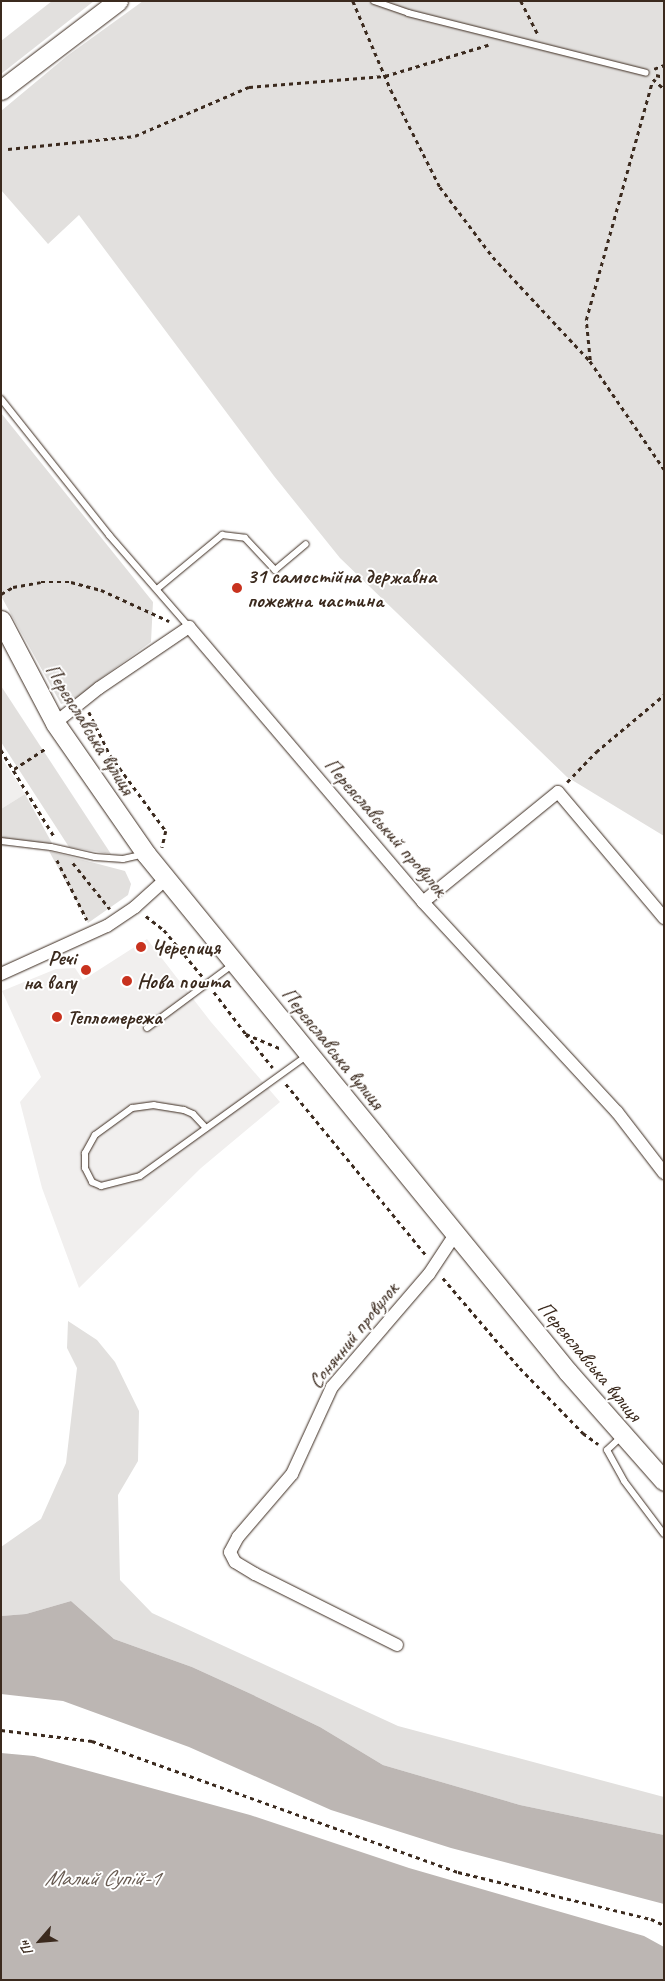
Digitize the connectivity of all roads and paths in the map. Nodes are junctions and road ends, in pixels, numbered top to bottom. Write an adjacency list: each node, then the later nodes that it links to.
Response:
1 (118, 1): 10 (main road)
2 (353, 1): 8 (path)
3 (374, 1): 5 (lane)
4 (521, 1): 6 (path)
5 (510, 38): 6 (lane); 8 (path)
6 (545, 47): 7 (lane)
7 (646, 73)
8 (385, 76): 11 (path); 12 (path)
9 (653, 79): 12 (path)
10 (1, 90)
11 (8, 149)
12 (590, 361): 14 (path)
13 (1, 399): 16 (lane)
14 (664, 469)
15 (306, 544): 16 (lane)
16 (157, 589): 19 (lane)
17 (1, 594): 19 (path)
18 (1, 620): 22 (main road, Переяславська вулиця)
19 (189, 627): 20 (street); 30 (street, Переяславський провулок)
20 (99, 688): 22 (street); 28 (path)
21 (664, 696): 25 (path)
22 (55, 723): 28 (main road, Переяславська вулиця)
23 (45, 749): 24 (path)
24 (14, 769)
25 (558, 792): 30 (street); 31 (street)
26 (1, 842): 27 (lane)
27 (51, 847): 28 (lane); 32 (path)
28 (146, 854): 29 (main road, Переяславська вулиця)
29 (166, 879): 32 (street); 33 (main road, Переяславська вулиця)
30 (423, 902): 40 (street, Переяславський провулок)
31 (664, 918)
32 (94, 933): 34 (street)
33 (235, 962): 35 (lane); 37 (main road, Переяславська вулиця)
34 (1, 974)
35 (147, 1028)
36 (246, 1034): 38 (path)
37 (309, 1055): 38 (lane); 41 (main road, Переяславська вулиця)
38 (279, 1076): 39 (lane); 42 (path)
39 (206, 1128): 39 (lane)
40 (664, 1173)
41 (456, 1234): 42 (street, Сонячний провулок); 43 (main road, Переяславська вулиця)
42 (434, 1266): 44 (path); 47 (street, Сонячний провулок)
43 (622, 1436): 44 (lane); 45 (main road, Переяславська вулиця)
44 (607, 1450): 46 (lane)
45 (664, 1481)
46 (664, 1534)
47 (397, 1646)
48 (1, 1730): 49 (path)
49 (664, 1926)

